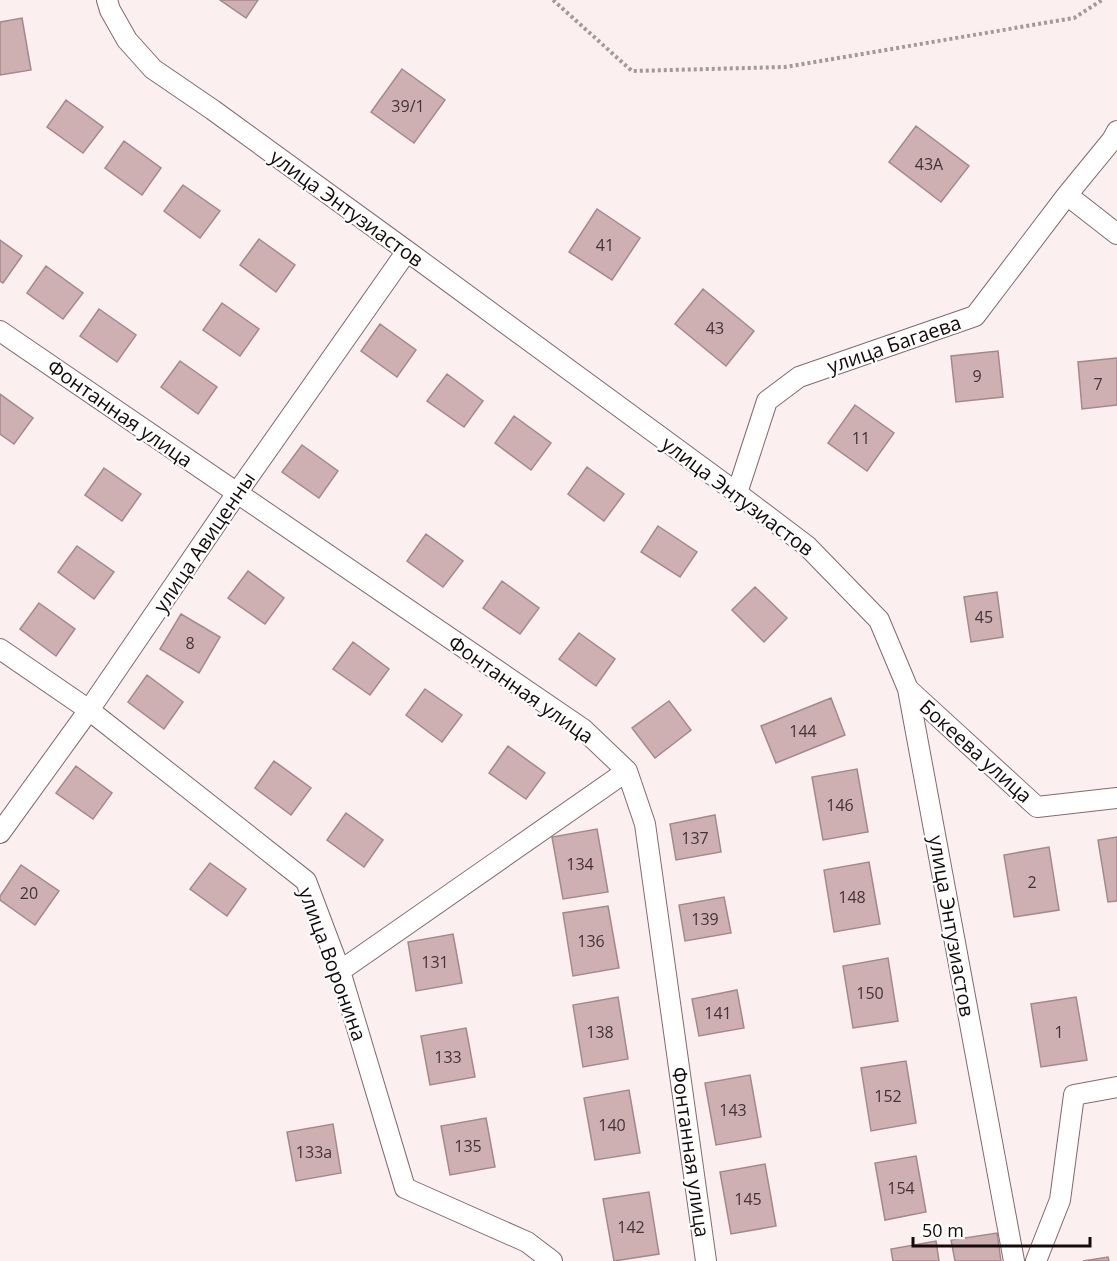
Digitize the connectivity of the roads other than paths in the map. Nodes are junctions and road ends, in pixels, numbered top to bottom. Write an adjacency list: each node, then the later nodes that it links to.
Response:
1 (107, 0): 5 (street, улица Энтузиастов)
2 (1115, 136): 3 (street, улица Багаева)
3 (1067, 195): 4 (street); 8 (street, улица Багаева)
4 (1117, 234)
5 (407, 251): 7 (street, улица Авиценны); 8 (street, улица Энтузиастов)
6 (0, 331): 7 (street, Фонтанная улица)
7 (237, 493): 11 (street, улица Авиценны); 12 (street, Фонтанная улица)
8 (737, 493): 10 (street, улица Энтузиастов)
9 (0, 648): 11 (street, улица Воронина)
10 (908, 689): 13 (street, Бокеева улица); 19 (street, улица Энтузиастов)
11 (89, 710): 14 (street, улица Авиценны); 15 (street, улица Воронина)
12 (627, 771): 15 (street); 18 (street, Фонтанная улица)
13 (1117, 798)
14 (0, 833)
15 (340, 971): 17 (street, улица Воронина)
16 (1117, 1087): 20 (street)
17 (552, 1261)
18 (706, 1261)
19 (1014, 1261)
20 (1036, 1261)

